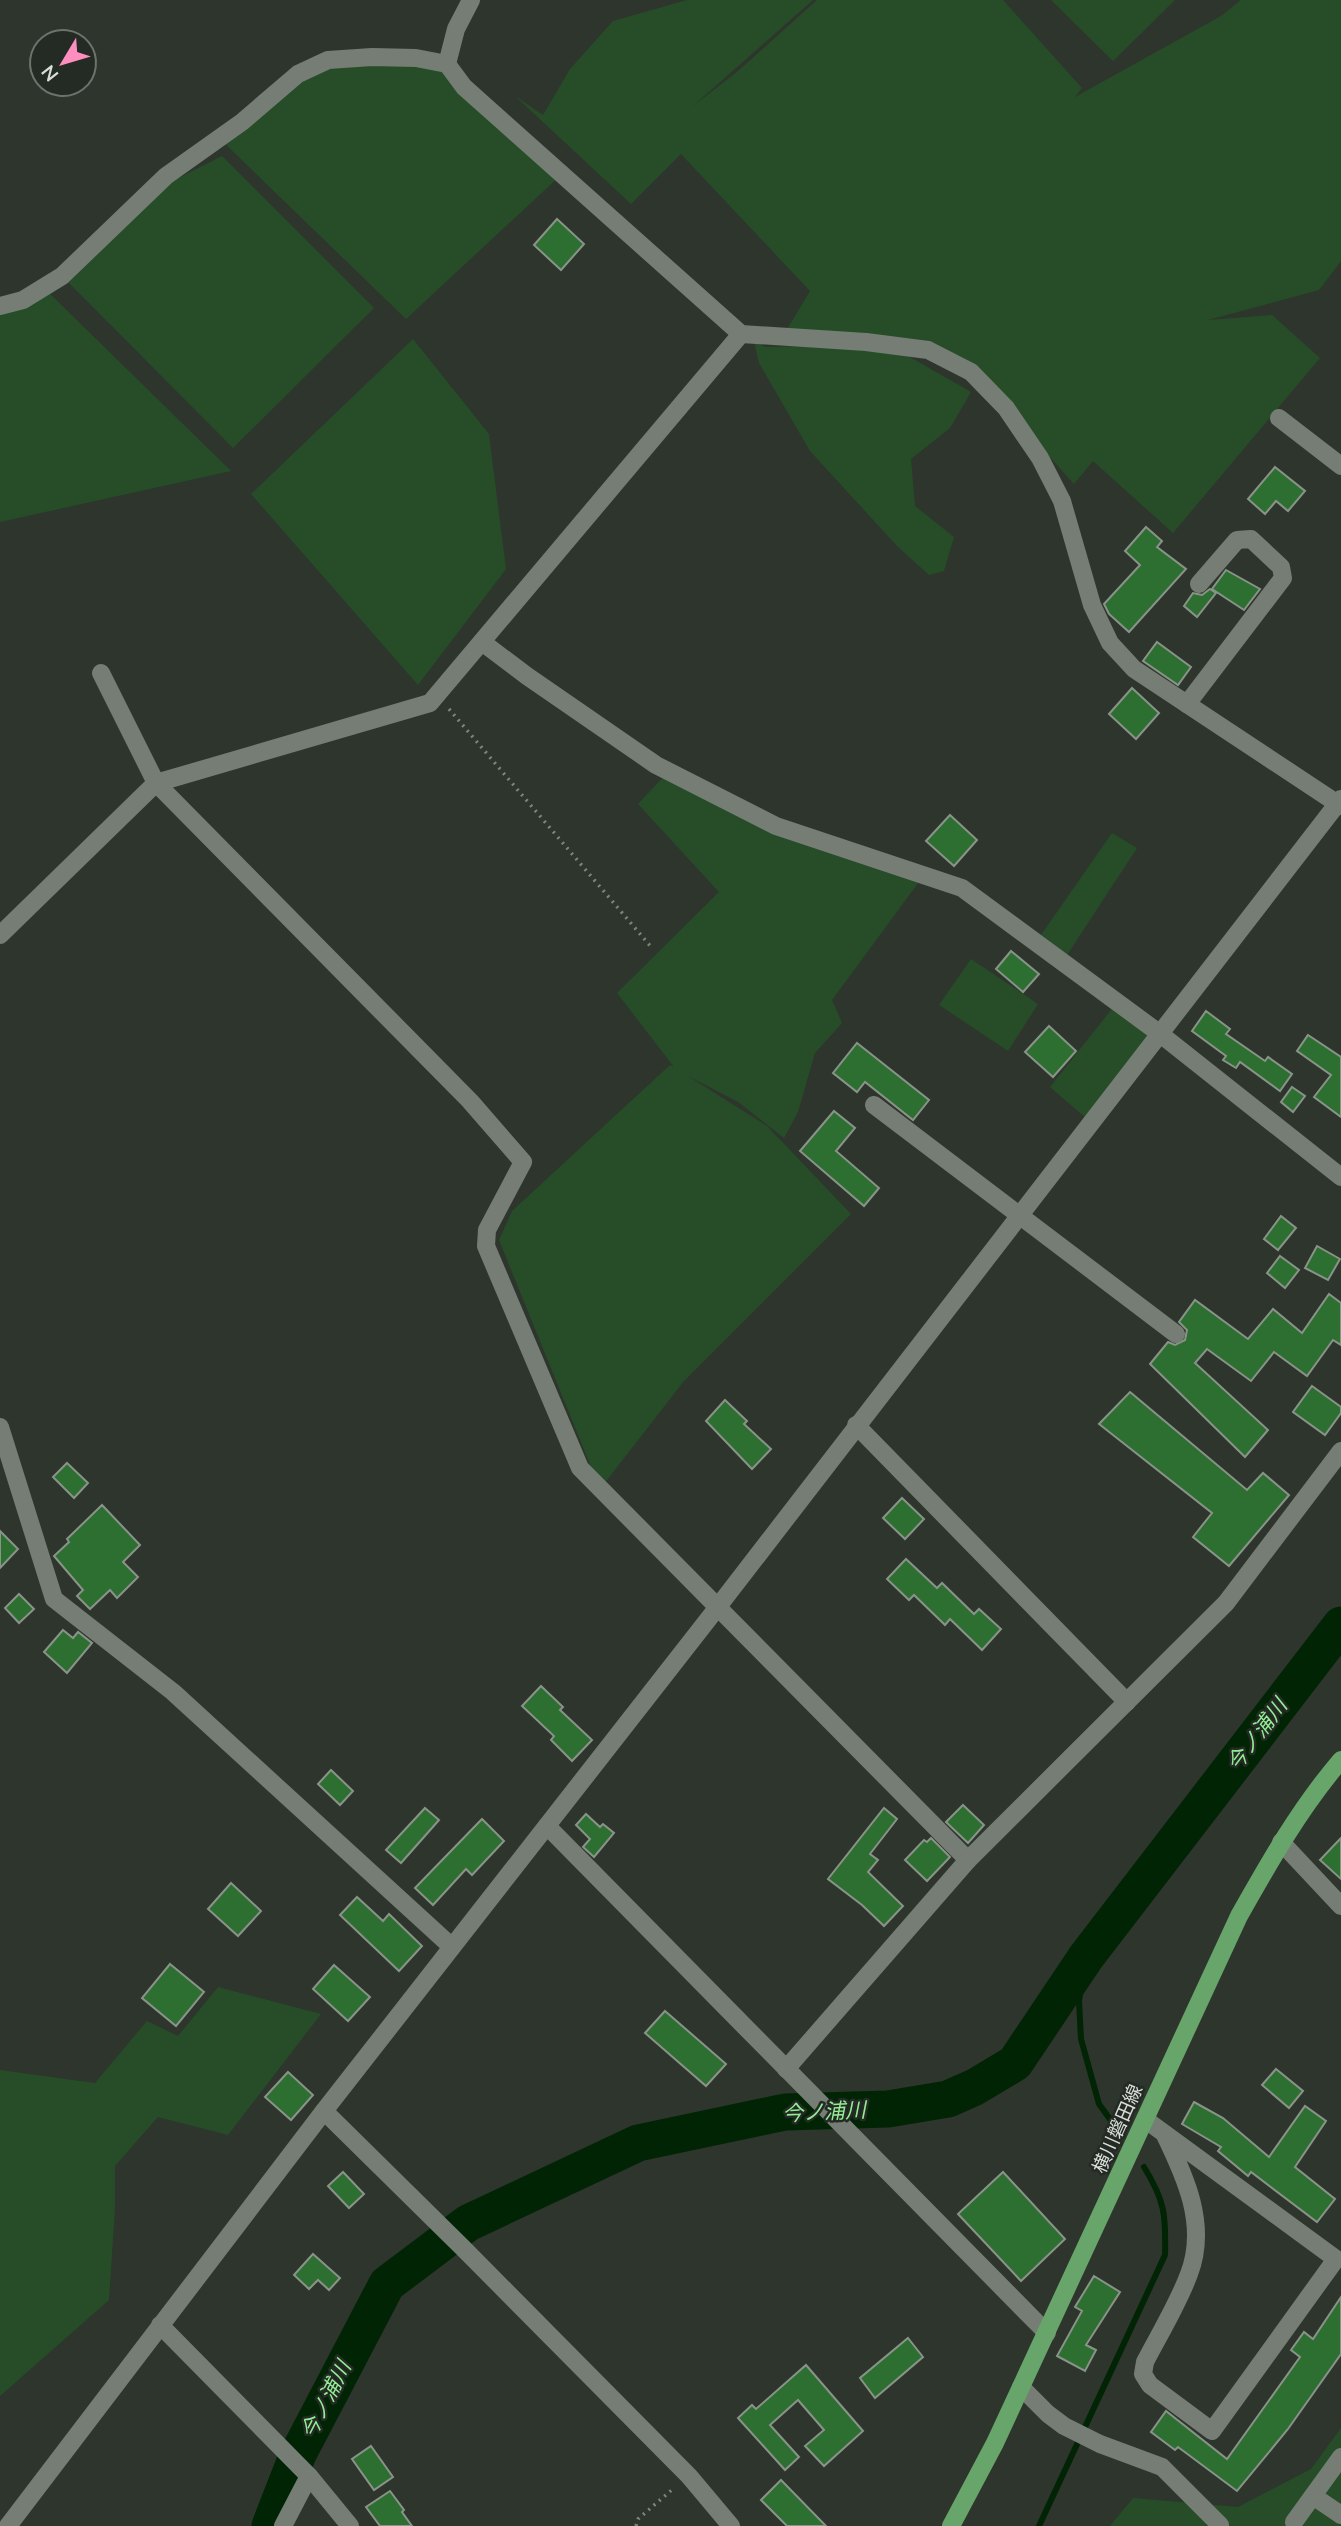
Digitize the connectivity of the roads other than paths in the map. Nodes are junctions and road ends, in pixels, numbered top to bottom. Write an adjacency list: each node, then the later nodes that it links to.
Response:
1 (471, 0): 2 (street)
2 (447, 64): 3 (street); 4 (street)
3 (0, 306)
4 (741, 334): 8 (street); 10 (street)
5 (1279, 418): 6 (street)
6 (1341, 466)
7 (1199, 584): 10 (street)
8 (482, 642): 11 (street); 14 (street)
9 (100, 673): 11 (street)
10 (1187, 704): 12 (street)
11 (156, 783): 13 (street); 22 (street)
12 (1340, 803): 14 (street)
13 (0, 935)
14 (1159, 1033): 16 (street); 17 (street)
15 (874, 1105): 17 (street)
16 (1341, 1177)
17 (1018, 1215): 18 (street); 19 (street)
18 (1176, 1334)
19 (856, 1425): 22 (street); 23 (street)
20 (0, 1427): 29 (street)
21 (1341, 1451): 23 (street)
22 (717, 1608): 25 (street); 27 (street)
23 (1126, 1702): 27 (street)
24 (1341, 1760): 26 (main road, 横川磐田線)
25 (547, 1826): 29 (street); 30 (street)
26 (1281, 1842): 28 (street); 32 (main road, 横川磐田線)
27 (968, 1860): 30 (street)
28 (1341, 1906)
29 (452, 1947): 31 (street)
30 (786, 2069): 36 (street)
31 (324, 2111): 35 (street); 47 (street)
32 (1146, 2120): 33 (street); 36 (main road, 横川磐田線)
33 (1164, 2133): 34 (street); 34 (street)
34 (1335, 2274)
35 (160, 2325): 39 (street); 44 (street)
36 (1047, 2333): 37 (main road, 横川磐田線)
37 (1021, 2387): 43 (street); 48 (main road, 横川磐田線)
38 (1341, 2457): 40 (street)
39 (309, 2476): 45 (street); 46 (street)
40 (1313, 2496): 41 (street); 42 (street)
41 (1341, 2515)
42 (1294, 2522)
43 (1220, 2525)
44 (8, 2526)
45 (283, 2526)
46 (350, 2526)
47 (731, 2526)
48 (951, 2526)

